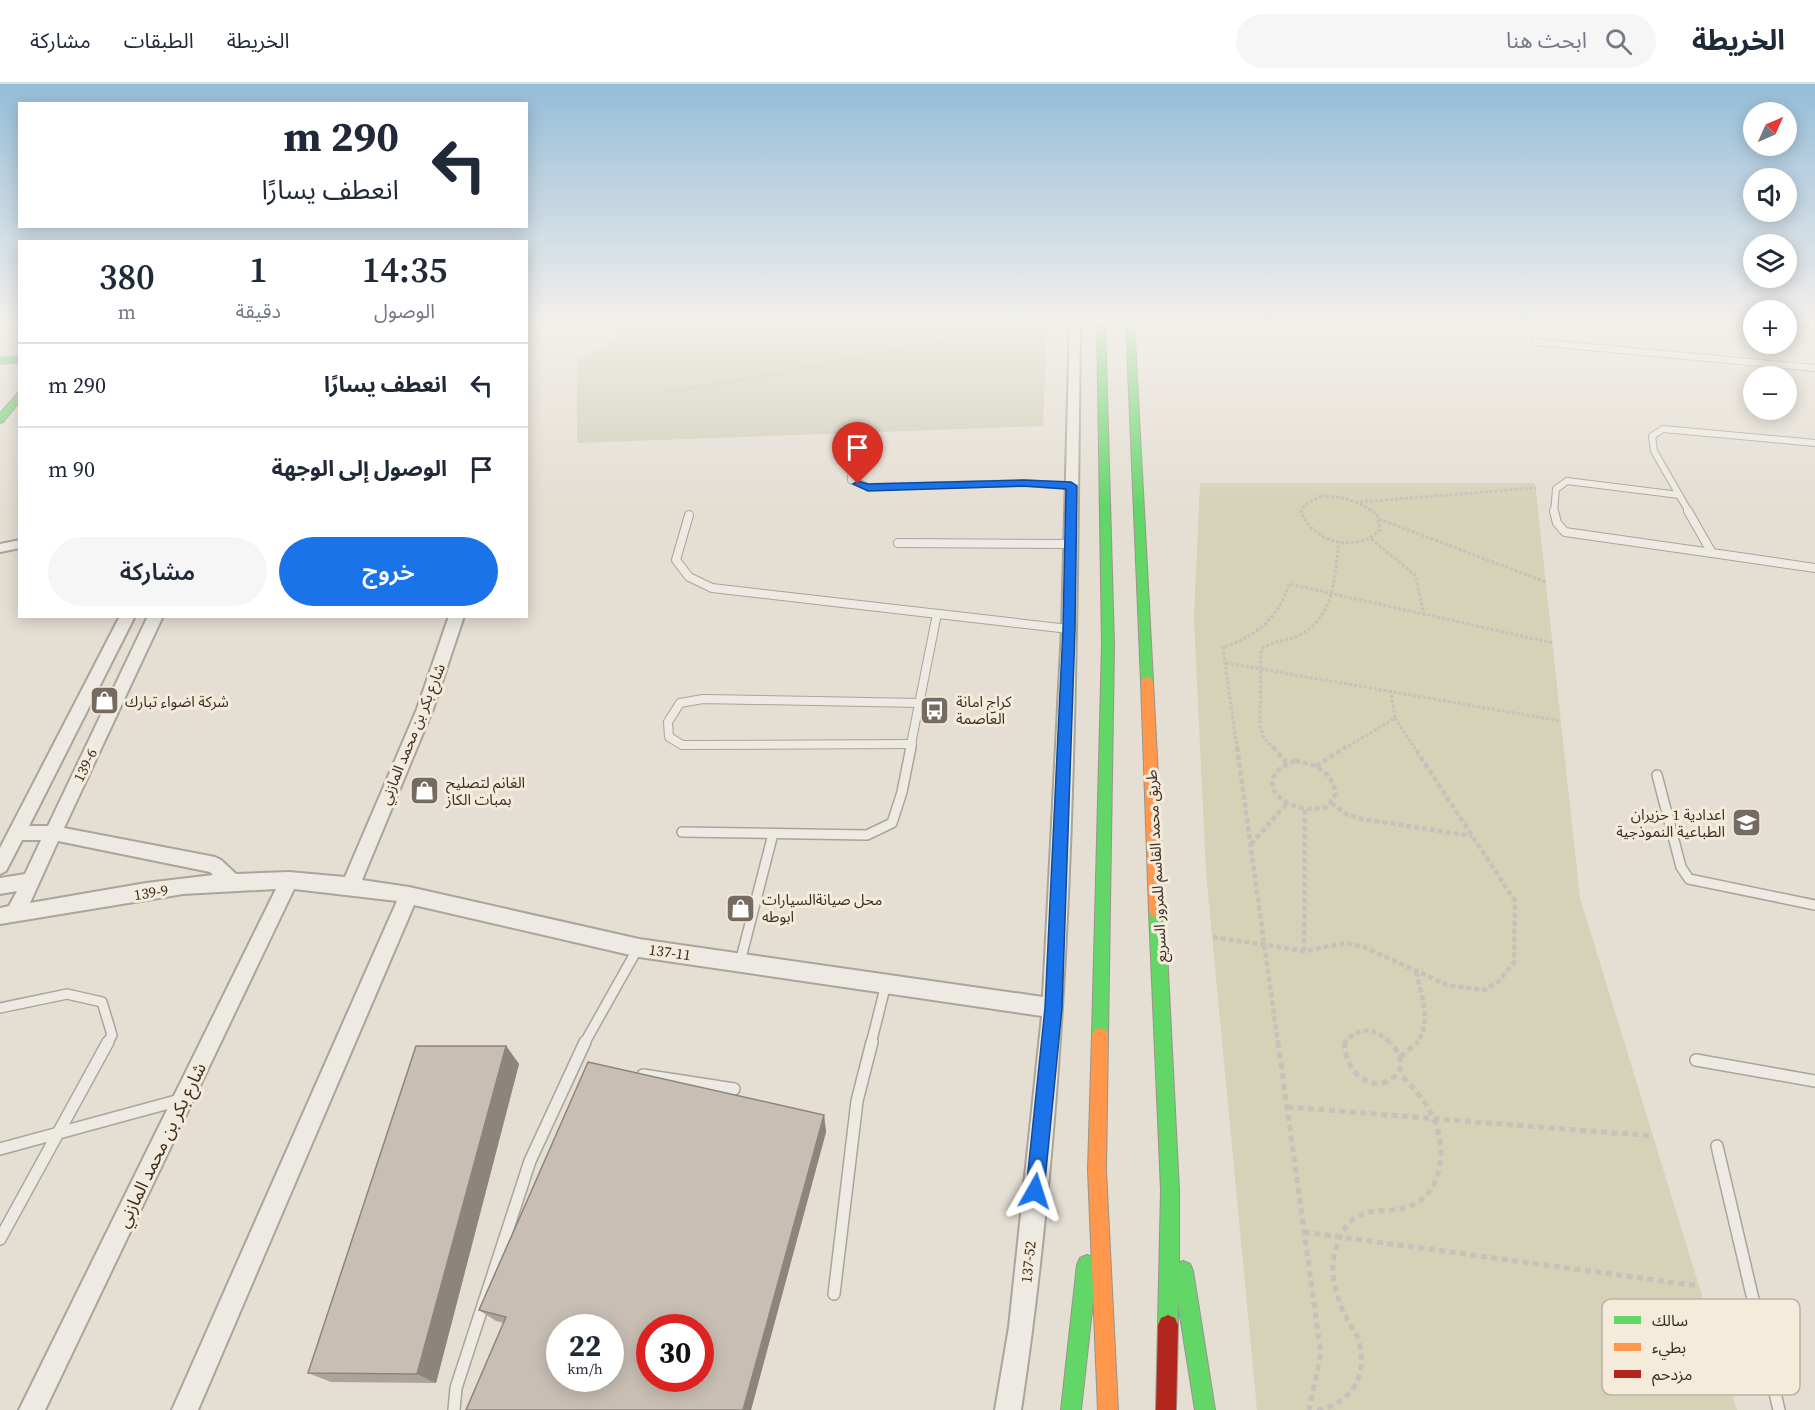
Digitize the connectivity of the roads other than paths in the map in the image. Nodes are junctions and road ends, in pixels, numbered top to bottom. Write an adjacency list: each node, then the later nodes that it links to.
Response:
1 (1074, 383): 8 (street, 137-52)
2 (1102, 383): 51 (main road)
3 (1133, 383): 52 (main road, طريق محمد القاسم للمرور السريع)
4 (18, 397): 5 (main road)
5 (0, 420)
6 (1815, 443): 9 (lane)
7 (854, 446): 8 (lane)
8 (1071, 486): 13 (street, 137-52)
9 (1679, 495): 15 (lane); 15 (lane)
10 (689, 515): 17 (lane)
11 (898, 543): 13 (lane)
12 (18, 544): 14 (street)
13 (1070, 544): 21 (street, 137-52)
14 (0, 548)
15 (1712, 553): 16 (lane)
16 (1815, 568)
17 (937, 614): 21 (lane); 22 (lane)
18 (127, 618): 26 (street, 139-6)
19 (155, 618): 27 (street, 139-6)
20 (456, 618): 33 (street, شارع بكر بن محمد المازني)
21 (1069, 629): 42 (street, 137-52)
22 (920, 703): 23 (lane); 23 (lane)
23 (912, 744): 28 (lane)
24 (1657, 775): 36 (lane)
25 (682, 832): 28 (lane)
26 (18, 833): 27 (street); 29 (street, 139-6)
27 (52, 833): 31 (street, 139-6); 32 (street)
28 (773, 834): 39 (lane)
29 (0, 866)
30 (289, 880): 32 (street, 139-9); 33 (street, 137-11); 47 (street, شارع بكر بن محمد المازني)
31 (29, 881): 34 (street); 37 (street, 139-6)
32 (232, 882): 37 (street, 139-9)
33 (351, 884): 35 (street, 137-11)
34 (0, 886)
35 (409, 895): 38 (street, 137-11); 58 (street)
36 (1815, 905)
37 (7, 915)
38 (638, 948): 39 (street, 137-11); 59 (lane)
39 (740, 962): 40 (street, 137-11)
40 (886, 984): 42 (street, 137-11); 54 (lane)
41 (0, 1008): 48 (lane)
42 (1053, 1008): 60 (street, 137-52)
43 (1696, 1060): 45 (lane)
44 (632, 1073): 46 (lane)
45 (1815, 1081)
46 (734, 1089)
47 (183, 1099): 48 (lane); 57 (street, شارع بكر بن محمد المازني)
48 (57, 1135): 50 (lane); 53 (lane)
49 (1717, 1146): 55 (lane)
50 (0, 1149)
51 (1097, 1170): 61 (main road); 62 (main road)
52 (1170, 1190): 63 (main road, طريق محمد القاسم للمرور السريع); 64 (main road)
53 (0, 1239)
54 (834, 1294)
55 (1753, 1299)
56 (1775, 1395): 65 (lane)
57 (32, 1410)
58 (185, 1410)
59 (454, 1410)
60 (1008, 1410)
61 (1071, 1410)
62 (1108, 1410)
63 (1166, 1410)
64 (1205, 1410)
65 (1779, 1410)

